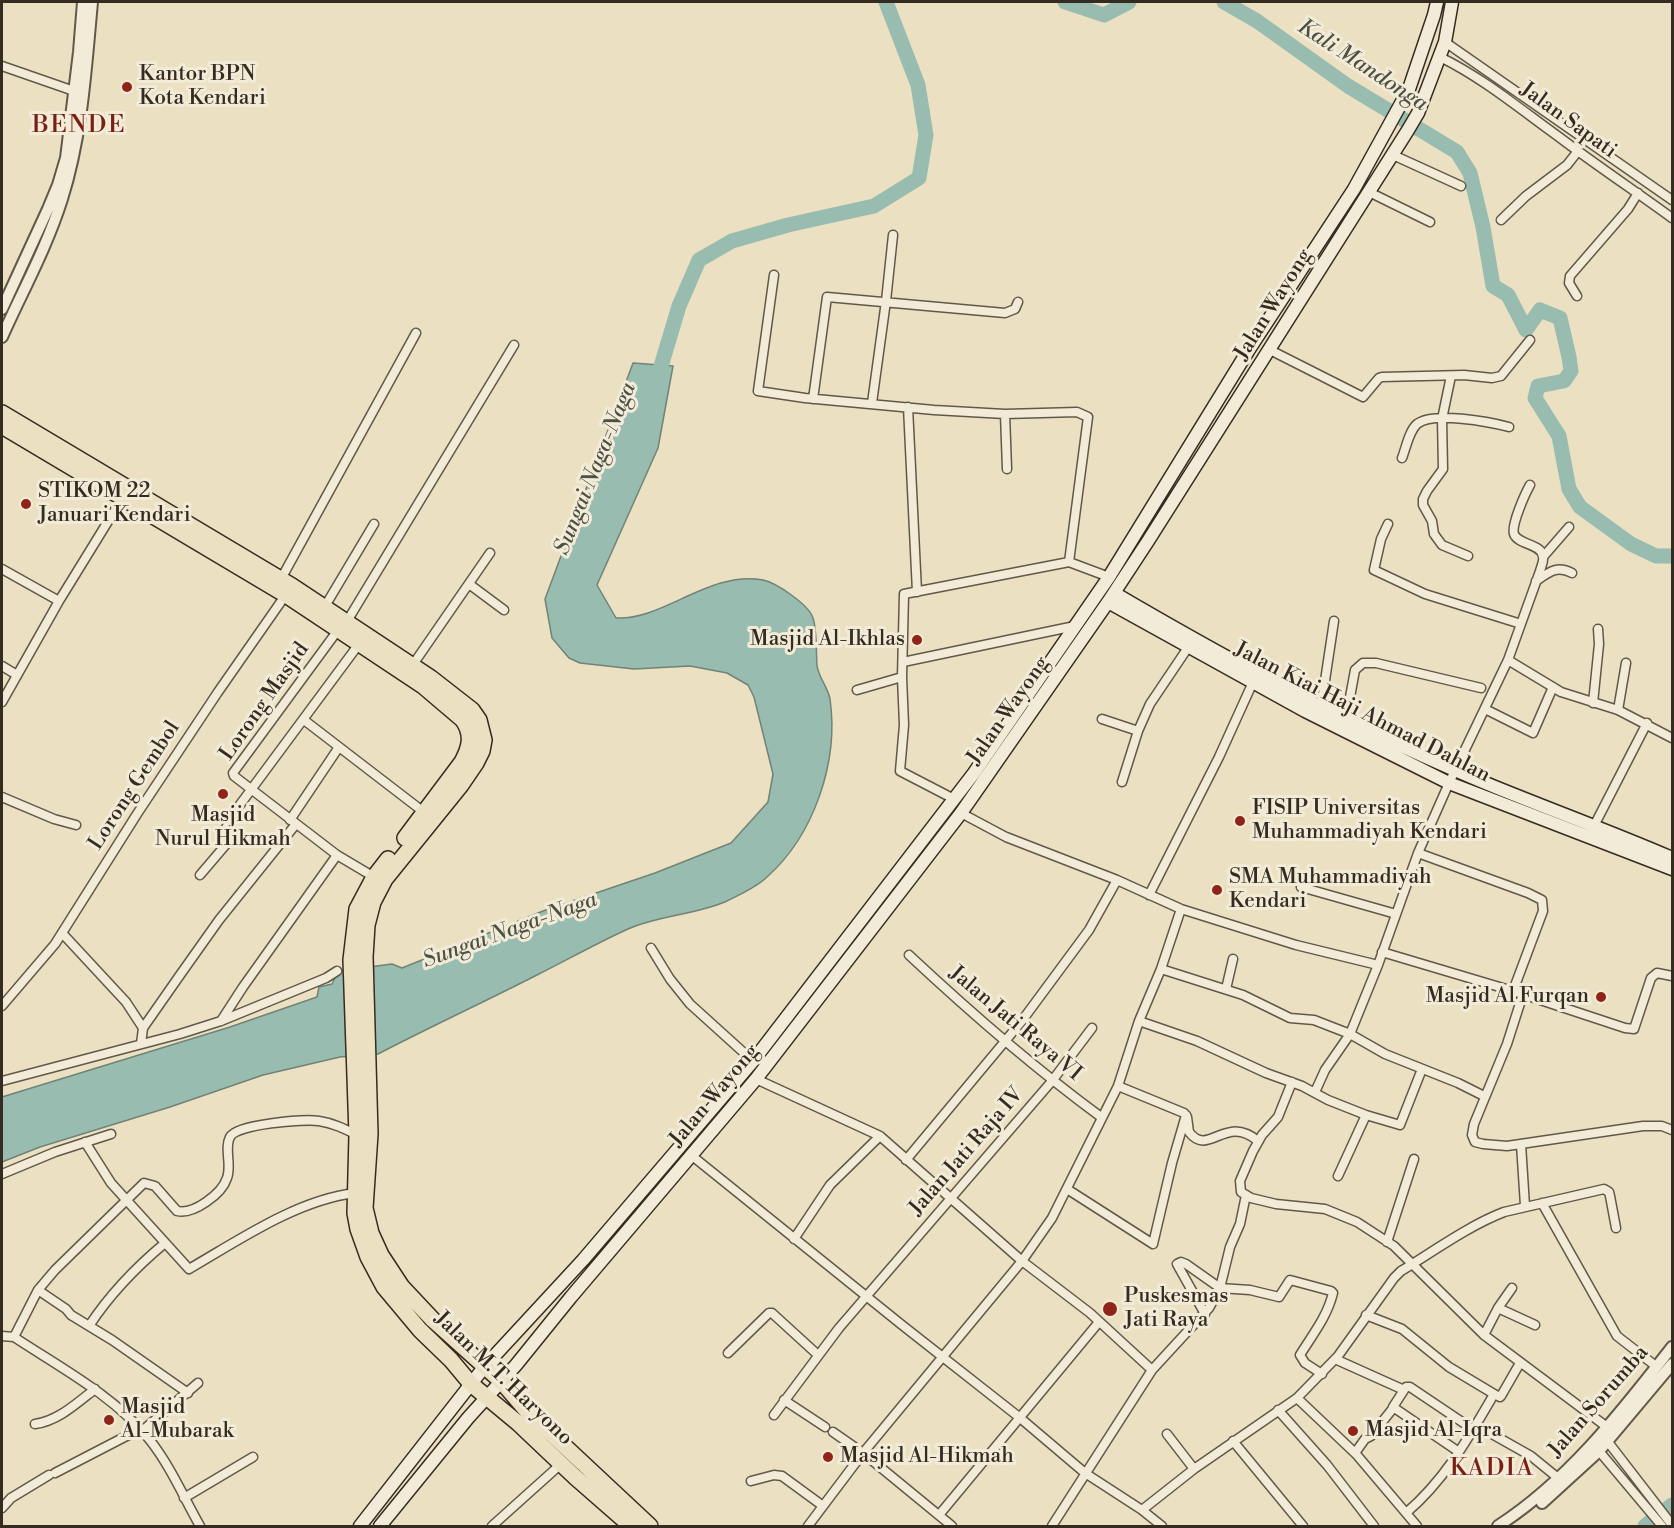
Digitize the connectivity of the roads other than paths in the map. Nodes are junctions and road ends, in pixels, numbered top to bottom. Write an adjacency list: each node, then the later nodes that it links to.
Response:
1 (83, 2): 8 (street)
2 (92, 2): 15 (street)
3 (1437, 2): 39 (main road, Jalan Wayong)
4 (1452, 2): 5 (main road, Jalan Wayong)
5 (1445, 42): 6 (main road, Jalan Wayong); 14 (street, Jalan Sapati)
6 (1440, 57): 9 (street, Jalan Sapati); 10 (main road, Jalan Wayong)
7 (2, 66): 8 (street)
8 (74, 90): 15 (street)
9 (1578, 151): 13 (street, Jalan Sapati); 17 (street)
10 (1393, 156): 11 (street); 12 (main road, Jalan Wayong)
11 (1461, 186)
12 (1369, 192): 18 (street); 29 (main road, Jalan Wayong)
13 (1638, 193): 16 (street, Jalan Sapati); 21 (street)
14 (1672, 200)
15 (49, 218): 24 (street); 26 (street)
16 (1672, 218)
17 (1501, 220)
18 (1430, 222)
19 (893, 235): 22 (street)
20 (774, 274): 31 (street)
21 (1577, 296)
22 (886, 301): 23 (street); 31 (street); 32 (street)
23 (1018, 302)
24 (2, 309)
25 (416, 333): 57 (street, Lorong Gembol)
26 (2, 337)
27 (1530, 340): 30 (street)
28 (514, 345): 65 (street)
29 (1270, 350): 30 (street); 40 (main road, Jalan Wayong)
30 (1451, 376): 36 (street)
31 (813, 399): 32 (street)
32 (872, 403): 33 (street)
33 (908, 407): 35 (street); 58 (street)
34 (2, 413): 44 (highway)
35 (1005, 414): 42 (street); 51 (street)
36 (1442, 419): 38 (street); 41 (street); 49 (street)
37 (2, 426): 44 (highway)
38 (1509, 427)
39 (1199, 431): 40 (main road); 54 (main road, Jalan Wayong)
40 (1212, 439): 59 (main road, Jalan Wayong)
41 (1402, 458)
42 (1007, 468)
43 (1530, 485): 50 (street)
44 (125, 493): 57 (highway); 60 (street)
45 (374, 524): 61 (street)
46 (1388, 524): 64 (street)
47 (1569, 527): 50 (street)
48 (490, 553): 56 (street)
49 (1468, 556)
50 (1543, 557): 55 (street)
51 (1069, 562): 54 (street); 58 (street)
52 (2, 569): 60 (street)
53 (1572, 573): 55 (street)
54 (1109, 577): 66 (main road, Jalan Wayong)
55 (1536, 581): 64 (street)
56 (469, 584): 62 (street); 74 (street)
57 (286, 587): 61 (highway); 65 (highway); 115 (street, Lorong Gembol)
58 (917, 592): 71 (street)
59 (1114, 599): 69 (main road, Jalan Kiai Haji Ahmad Dahlan); 83 (main road, Jalan Kiai Haji Ahmad Dahlan); 99 (main road, Jalan Wayong)
60 (59, 601): 75 (street)
61 (324, 608): 65 (highway)
62 (504, 610)
63 (1334, 621): 83 (street)
64 (1521, 624): 70 (street)
65 (342, 626): 68 (highway); 74 (highway); 96 (street, Lorong Masjid)
66 (1075, 626): 71 (street); 98 (main road, Jalan Wayong)
67 (1598, 628): 82 (street)
68 (359, 644): 88 (street); 100 (highway)
69 (1189, 646): 77 (main road, Jalan Kiai Haji Ahmad Dahlan); 90 (street)
70 (1508, 660): 78 (street); 84 (street)
71 (903, 662): 76 (street)
72 (1626, 663): 85 (street)
73 (2, 666): 75 (street)
74 (412, 666): 100 (highway)
75 (17, 675): 81 (street)
76 (902, 677): 80 (street); 98 (street)
77 (1253, 682): 95 (main road, Jalan Kiai Haji Ahmad Dahlan); 112 (street)
78 (1553, 687): 82 (street); 84 (street)
79 (1481, 688): 87 (street)
80 (857, 690)
81 (2, 702)
82 (1593, 703): 85 (street)
83 (1321, 707): 87 (main road, Jalan Kiai Haji Ahmad Dahlan)
84 (1485, 709): 93 (street)
85 (1618, 710): 89 (street)
86 (1102, 718): 90 (street)
87 (1346, 719): 93 (main road, Jalan Kiai Haji Ahmad Dahlan)
88 (304, 720): 92 (street); 96 (street)
89 (1647, 723): 91 (street); 103 (street)
90 (1138, 731): 94 (street)
91 (1672, 738)
92 (339, 747): 100 (street); 101 (street)
93 (1456, 770): 95 (street); 103 (main road, Jalan Kiai Haji Ahmad Dahlan)
94 (1122, 782)
95 (1449, 783): 104 (street); 107 (main road, Jalan Kiai Haji Ahmad Dahlan)
96 (250, 790): 101 (street); 108 (street)
97 (2, 797): 102 (street)
98 (954, 799): 137 (main road, Jalan Wayong)
99 (961, 813): 110 (street); 139 (main road, Jalan Wayong)
100 (428, 816): 109 (highway); 119 (highway)
101 (293, 822): 105 (street); 131 (street)
102 (76, 825)
103 (1594, 826): 106 (main road, Jalan Kiai Haji Ahmad Dahlan)
104 (1418, 853): 114 (street); 126 (street)
105 (337, 855): 109 (street); 129 (street)
106 (1672, 858)
107 (1672, 869)
108 (200, 875)
109 (374, 877): 119 (highway)
110 (1117, 880): 112 (street); 134 (street)
111 (1301, 887): 114 (street)
112 (1149, 895): 113 (street)
113 (1181, 909): 121 (street); 122 (street)
114 (1396, 914): 117 (street)
115 (62, 933): 128 (street, Lorong Gembol); 131 (street)
116 (651, 948): 137 (street)
117 (1382, 952): 121 (street); 126 (street)
118 (909, 955): 134 (street, Jalan Jati Raya VI)
119 (358, 958): 136 (highway, Jalan M.T. Haryono)
120 (1233, 959): 125 (street)
121 (1378, 965): 133 (street)
122 (1161, 969): 125 (street); 130 (street)
123 (337, 971): 129 (street)
124 (1672, 976): 127 (street)
125 (1226, 989): 133 (street)
126 (1514, 991): 127 (street)
127 (1523, 994): 145 (street)
128 (3, 1005)
129 (221, 1021): 135 (street)
130 (1139, 1021): 142 (street); 143 (street)
131 (143, 1028): 135 (street)
132 (1092, 1028): 141 (street, Jalan Jati Raja IV)
133 (1350, 1034): 138 (street); 144 (street)
134 (1006, 1041): 141 (street, Jalan Jati Raya VI); 158 (street)
135 (141, 1044): 140 (street)
136 (361, 1061): 151 (highway, Jalan M.T. Haryono); 194 (highway, Jalan M.T. Haryono)
137 (753, 1061): 194 (main road, Jalan Wayong)
138 (1422, 1069): 145 (street); 147 (street)
139 (756, 1079): 152 (street); 156 (main road, Jalan Wayong)
140 (2, 1081)
141 (1052, 1081): 148 (street, Jalan Jati Raya VI); 164 (street, Jalan Jati Raja IV)
142 (1292, 1082): 144 (street); 153 (street)
143 (1118, 1086): 146 (street); 148 (street)
144 (1315, 1092): 147 (street)
145 (1484, 1096): 155 (street)
146 (1186, 1115): 153 (street); 161 (street)
147 (1366, 1115): 160 (street)
148 (1101, 1117): 161 (street)
149 (1672, 1130): 155 (street)
150 (111, 1134): 154 (street)
151 (357, 1135): 162 (highway, Jalan M.T. Haryono); 165 (street)
152 (880, 1136): 158 (street); 169 (street)
153 (1258, 1141): 163 (street)
154 (85, 1142): 159 (street); 165 (street)
155 (1521, 1144): 167 (street)
156 (692, 1155): 169 (street); 198 (main road, Jalan Wayong)
157 (1414, 1159): 170 (street)
158 (906, 1160): 164 (street)
159 (2, 1174)
160 (1338, 1176)
161 (1066, 1189): 172 (street)
162 (355, 1193): 171 (street); 200 (highway, Jalan M.T. Haryono)
163 (1246, 1195): 170 (street); 174 (street)
164 (951, 1197): 172 (street); 177 (street, Jalan Jati Raja IV)
165 (125, 1199): 171 (street); 176 (street)
166 (1542, 1203): 167 (street); 168 (street); 195 (street)
167 (1525, 1206): 173 (street)
168 (1616, 1228)
169 (794, 1239): 177 (street)
170 (1387, 1242): 173 (street)
171 (165, 1243): 183 (street)
172 (1022, 1261): 181 (street); 190 (street)
173 (1411, 1265): 180 (street); 184 (street)
174 (1220, 1288): 179 (street); 179 (street); 197 (street)
175 (1512, 1288): 178 (street)
176 (38, 1290): 183 (street); 186 (street)
177 (867, 1297): 189 (street, Jalan Jati Raja IV); 190 (street)
178 (1498, 1308): 182 (street); 184 (street)
179 (1204, 1314): 196 (street)
180 (1366, 1315): 191 (street); 204 (street)
181 (1099, 1322): 196 (street); 211 (street)
182 (1535, 1325)
183 (89, 1326): 203 (street)
184 (1484, 1335): 192 (street)
185 (2, 1336): 186 (street)
186 (14, 1337): 201 (street)
187 (1672, 1347): 195 (street, Jalan Sorumba)
188 (728, 1353): 189 (street)
189 (818, 1355): 207 (street, Jalan Jati Raja IV)
190 (942, 1357): 211 (street); 220 (street)
191 (1335, 1359): 197 (street); 202 (street)
192 (1520, 1363): 204 (street); 215 (street)
193 (1672, 1364): 215 (street, Jalan Sorumba)
194 (485, 1366): 198 (highway, Jalan M.T. Haryono); 200 (main road, Jalan Wayong)
195 (1657, 1366): 215 (street, Jalan Sorumba)
196 (1152, 1370): 225 (street)
197 (1322, 1374): 206 (street)
198 (502, 1382): 205 (main road, Jalan Wayong); 241 (highway, Jalan M.T. Haryono)
199 (198, 1383): 203 (street)
200 (471, 1384): 205 (highway, Jalan M.T. Haryono); 237 (main road, Jalan Wayong)
201 (95, 1389): 212 (street); 214 (street)
202 (1404, 1390): 208 (street); 213 (street)
203 (188, 1393): 214 (street)
204 (1494, 1394): 213 (street)
205 (486, 1398): 223 (highway, Jalan M.T. Haryono); 238 (main road, Jalan Wayong)
206 (1297, 1398): 209 (street); 221 (street)
207 (784, 1400): 210 (street, Jalan Jati Raja IV); 220 (street)
208 (1394, 1407): 219 (street); 221 (street)
209 (1278, 1410): 217 (street); 247 (street)
210 (774, 1415)
211 (1019, 1417): 225 (street); 233 (street)
212 (35, 1424)
213 (1475, 1428): 219 (street); 226 (street)
214 (141, 1430): 228 (street); 229 (street)
215 (1604, 1431): 218 (street, Jalan Sorumba); 226 (street, Jalan Sorumba); 235 (street)
216 (1167, 1434): 224 (street)
217 (1233, 1441): 224 (street); 246 (street)
218 (1599, 1451): 234 (street); 250 (street, Jalan Sorumba)
219 (1459, 1452): 232 (street)
220 (863, 1453): 230 (street); 233 (street)
221 (1355, 1453): 232 (street)
222 (253, 1457): 228 (street)
223 (561, 1464): 239 (street); 240 (highway, Jalan M.T. Haryono)
224 (1194, 1469): 231 (street)
225 (1085, 1473): 231 (street); 244 (street)
226 (1558, 1479): 249 (street, Jalan Sorumba)
227 (751, 1481): 230 (street)
228 (184, 1498): 236 (street)
229 (2, 1506)
230 (823, 1506): 242 (street)
231 (1142, 1510): 245 (street)
232 (1406, 1513): 248 (street)
233 (939, 1515): 243 (street)
234 (1660, 1525)
235 (1672, 1525)
236 (200, 1527)
237 (360, 1527)
238 (380, 1527)
239 (492, 1527)
240 (632, 1527)
241 (650, 1527)
242 (808, 1527)
243 (952, 1527)
244 (1052, 1527)
245 (1162, 1527)
246 (1303, 1527)
247 (1374, 1527)
248 (1417, 1527)
249 (1498, 1527)
250 (1511, 1527)

